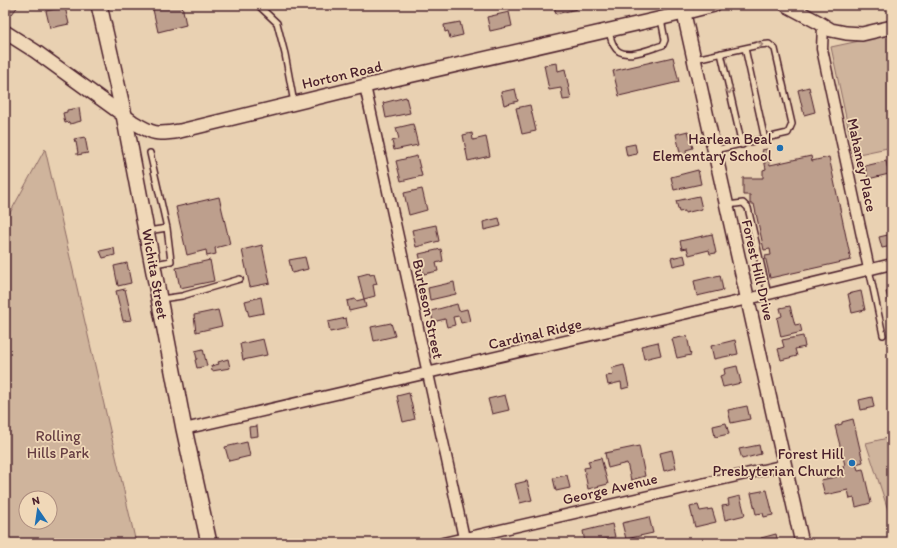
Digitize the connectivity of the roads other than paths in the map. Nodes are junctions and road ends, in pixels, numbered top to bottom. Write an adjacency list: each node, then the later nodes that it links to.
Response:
1 (99, 5): 16 (main road, Wichita Street)
2 (258, 5): 15 (lane)
3 (714, 5): 5 (street, Horton Road)
4 (786, 5): 7 (street)
5 (683, 9): 6 (street, Horton Road); 13 (street, Forest Hill Drive)
6 (660, 18): 9 (street, Horton Road); 9 (lane)
7 (823, 25): 8 (street); 26 (street, Mahaney Place)
8 (892, 28)
9 (608, 30): 14 (street, Horton Road)
10 (5, 32): 16 (street, Horton Road)
11 (744, 48): 12 (lane); 17 (lane); 17 (lane, one-way to 17)
12 (720, 53): 13 (lane); 18 (lane, one-way to 18)
13 (694, 59): 19 (street, Forest Hill Drive)
14 (365, 86): 15 (street, Horton Road); 32 (street, Burleson Street)
15 (294, 103): 16 (street, Horton Road)
16 (124, 115): 23 (main road, Wichita Street)
17 (765, 140): 18 (lane)
18 (742, 145): 19 (lane)
19 (715, 150): 21 (street, Forest Hill Drive)
20 (150, 153): 22 (lane)
21 (727, 206): 28 (lane); 30 (street, Forest Hill Drive)
22 (167, 228): 23 (lane); 24 (lane)
23 (147, 232): 24 (main road, Wichita Street)
24 (153, 264): 29 (main road, Wichita Street)
25 (892, 264): 26 (street, Cardinal Ridge)
26 (869, 269): 28 (street, Cardinal Ridge); 31 (lane, Mahaney Place)
27 (240, 279): 29 (lane)
28 (768, 294): 30 (street, Cardinal Ridge)
29 (160, 299): 33 (main road, Wichita Street)
30 (748, 299): 32 (street, Cardinal Ridge); 34 (street, Forest Hill Drive)
31 (883, 335)
32 (427, 374): 33 (street, Cardinal Ridge); 35 (street, Burleson Street)
33 (184, 430): 36 (main road, Wichita Street)
34 (785, 465): 35 (street, George Avenue); 38 (street, Forest Hill Drive)
35 (464, 538): 37 (street, George Avenue)
36 (209, 543)
37 (443, 543)
38 (802, 543)

